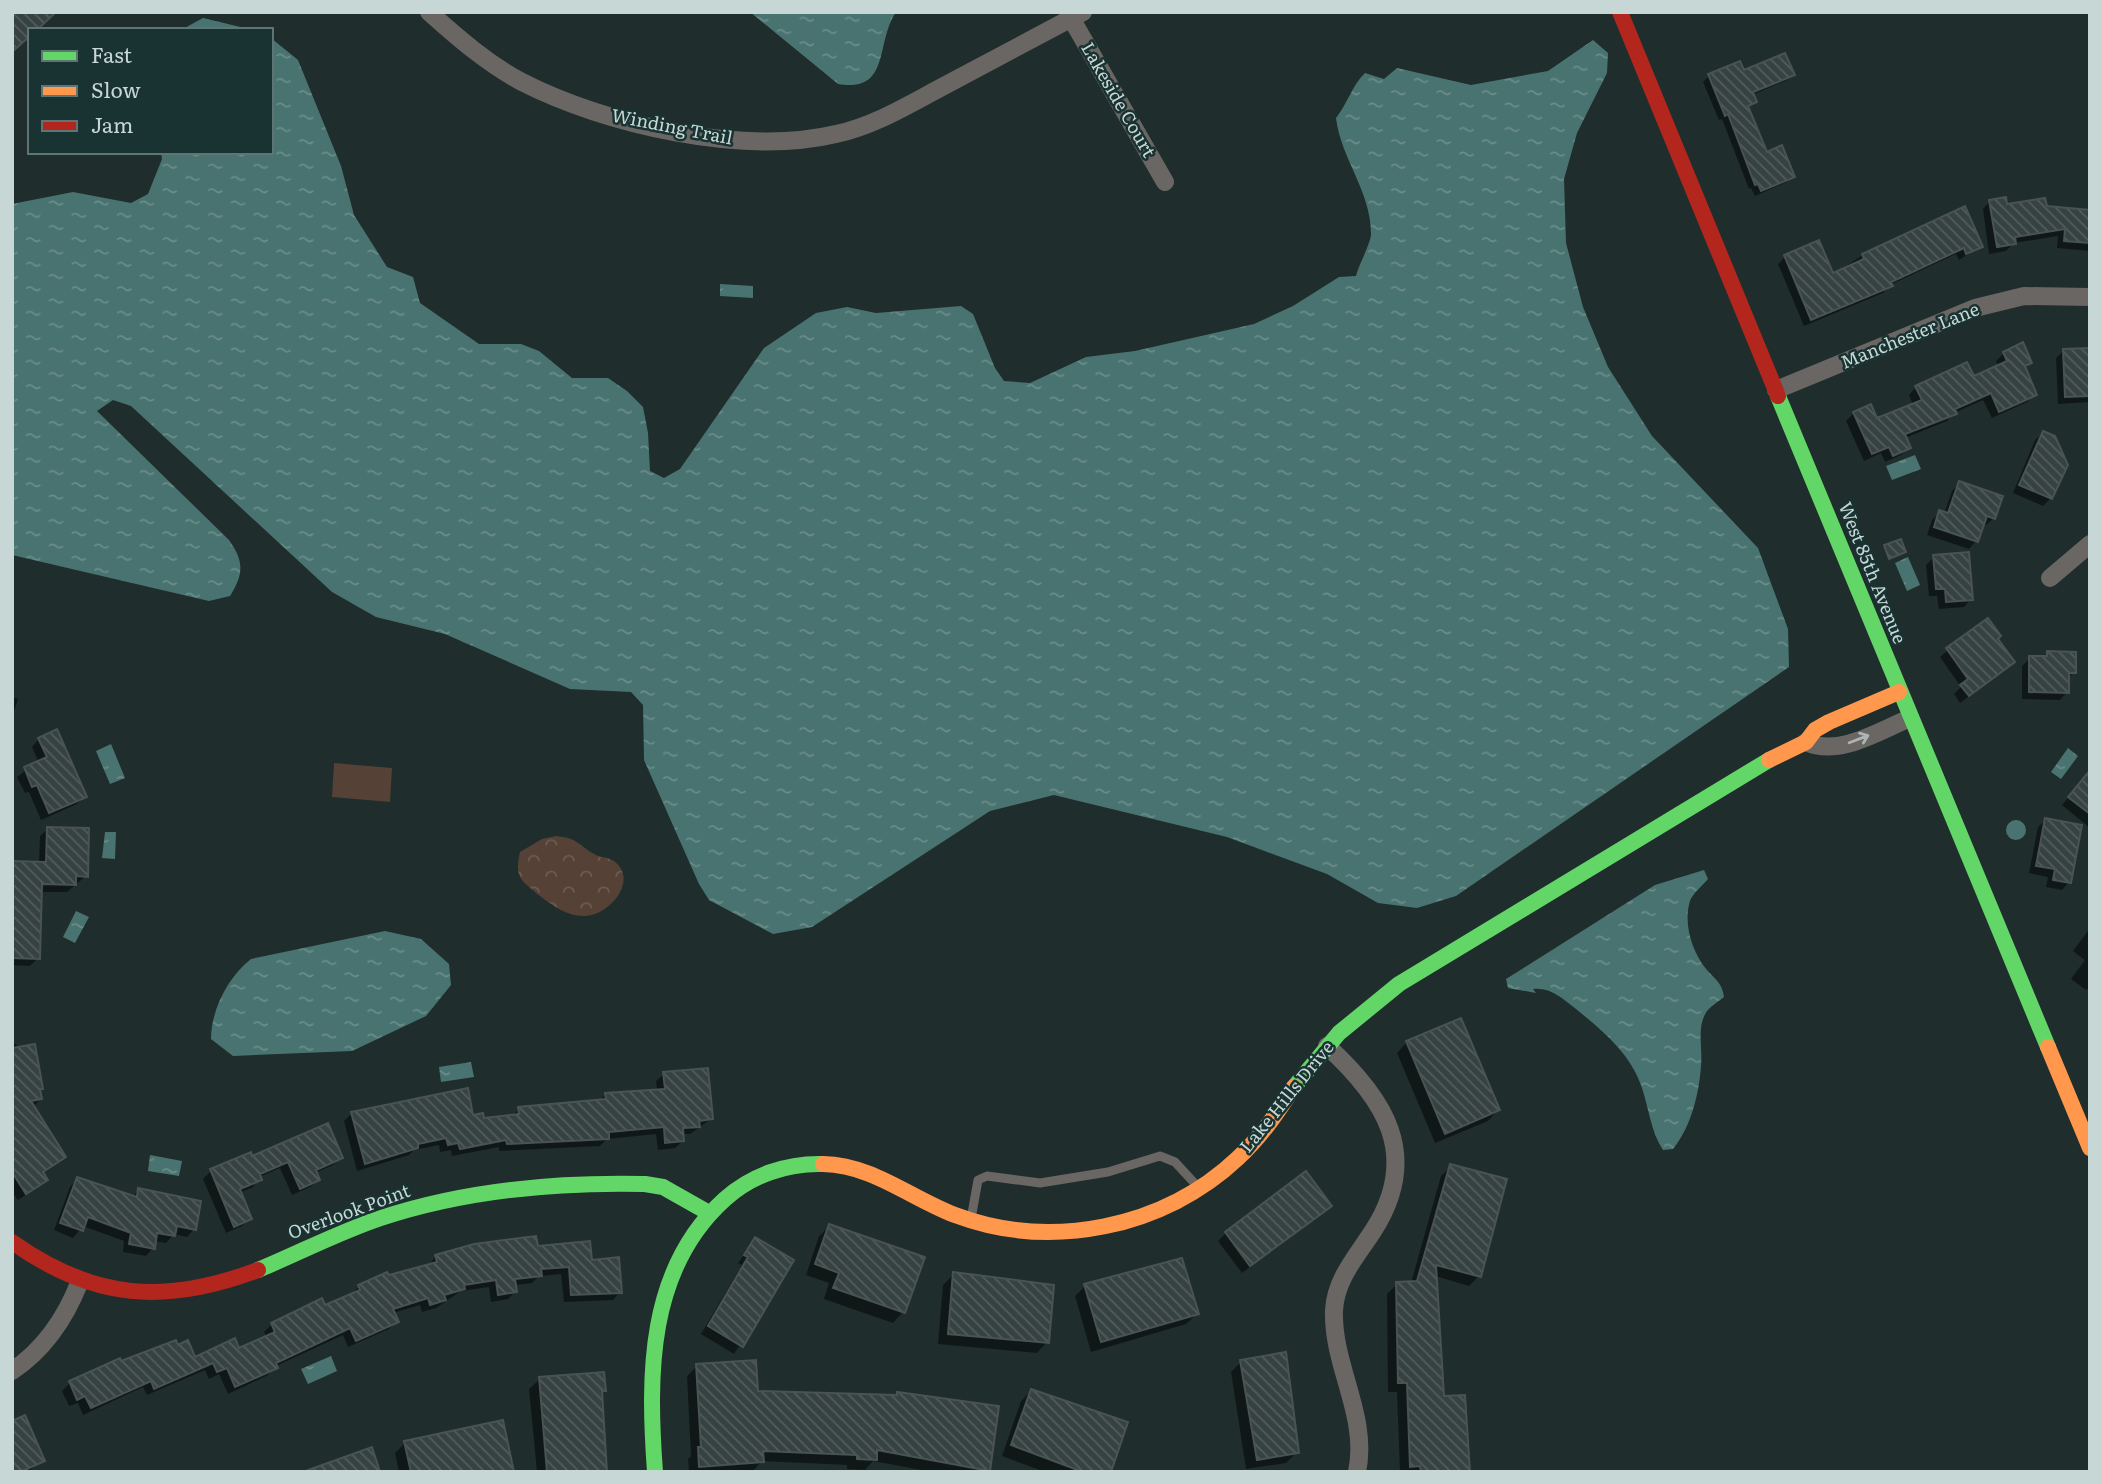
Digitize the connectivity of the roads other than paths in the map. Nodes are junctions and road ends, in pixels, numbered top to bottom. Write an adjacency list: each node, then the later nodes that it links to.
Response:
1 (429, 12): 3 (street, Winding Trail)
2 (1620, 12): 6 (street, West 85th Avenue)
3 (1077, 15): 4 (street, Lakeside Court)
4 (1165, 182)
5 (2090, 297): 6 (street, Manchester Lane)
6 (1776, 390): 9 (street, West 85th Avenue)
7 (2090, 544): 8 (street)
8 (2050, 578)
9 (1899, 692): 10 (street, West 85th Avenue); 11 (street, Lake Hills Drive)
10 (1910, 718): 11 (street, Lake Hills Drive, one-way to 10); 13 (street, West 85th Avenue)
11 (1806, 743): 12 (street, Lake Hills Drive)
12 (1327, 1046): 14 (street, Lake Hills Drive); 21 (street)
13 (2090, 1148)
14 (1199, 1188): 16 (street, Lake Hills Drive); 16 (lane)
15 (709, 1213): 16 (street, Lake Hills Drive); 18 (street, Overlook Point); 20 (street, Lake Hills Drive)
16 (971, 1221)
17 (12, 1242): 18 (street, Overlook Point)
18 (80, 1281): 19 (street)
19 (12, 1371)
20 (655, 1472)
21 (1357, 1472)

